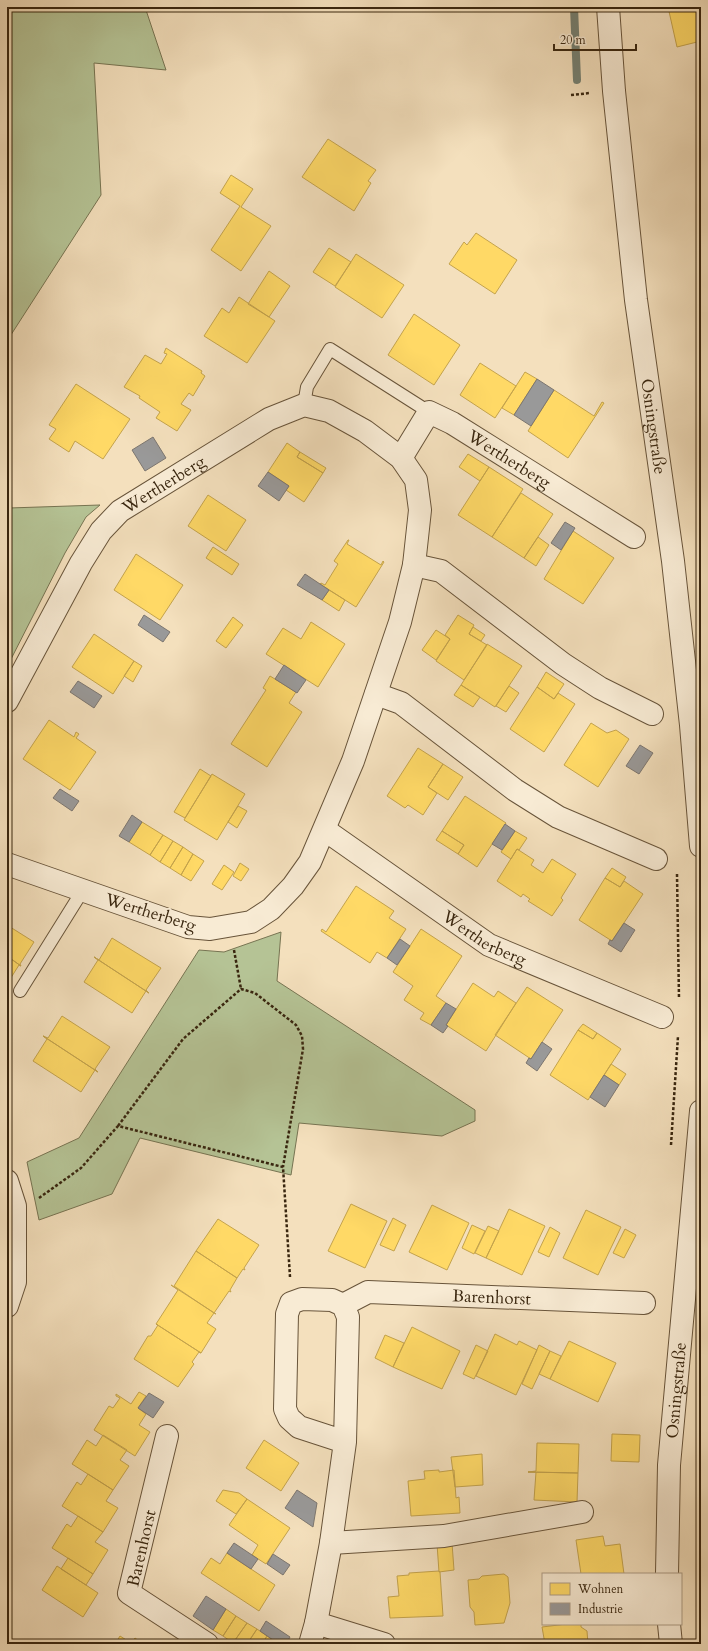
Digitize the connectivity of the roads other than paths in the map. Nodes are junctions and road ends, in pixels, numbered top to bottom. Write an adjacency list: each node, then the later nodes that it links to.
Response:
1 (608, 7): 11 (street, Osningstraße)
2 (304, 405): 3 (lane); 4 (street, Wertherberg); 8 (street, Wertherberg)
3 (429, 412): 4 (street); 5 (street, Wertherberg)
4 (401, 458): 6 (street, Wertherberg)
5 (634, 537)
6 (414, 565): 7 (street, Wertherberg); 9 (street)
7 (376, 694): 10 (street, Wertherberg); 12 (street)
8 (7, 701)
9 (652, 714)
10 (324, 830): 14 (street, Wertherberg); 16 (street, Wertherberg)
11 (701, 846)
12 (656, 859)
13 (7, 864): 14 (street, Wertherberg)
14 (83, 890): 15 (lane)
15 (20, 991)
16 (662, 1017)
17 (701, 1111): 26 (street, Osningstraße)
18 (7, 1181): 21 (street)
19 (644, 1303): 20 (street, Barenhorst)
20 (343, 1305): 23 (street); 23 (street)
21 (7, 1306)
22 (167, 1436): 29 (street, Barenhorst)
23 (345, 1442): 25 (street)
24 (582, 1512): 25 (street)
25 (331, 1543): 27 (street)
26 (667, 1573)
27 (316, 1623): 30 (street); 31 (street)
28 (669, 1625): 32 (street)
29 (207, 1644)
30 (310, 1644)
31 (384, 1644)
32 (671, 1644)

